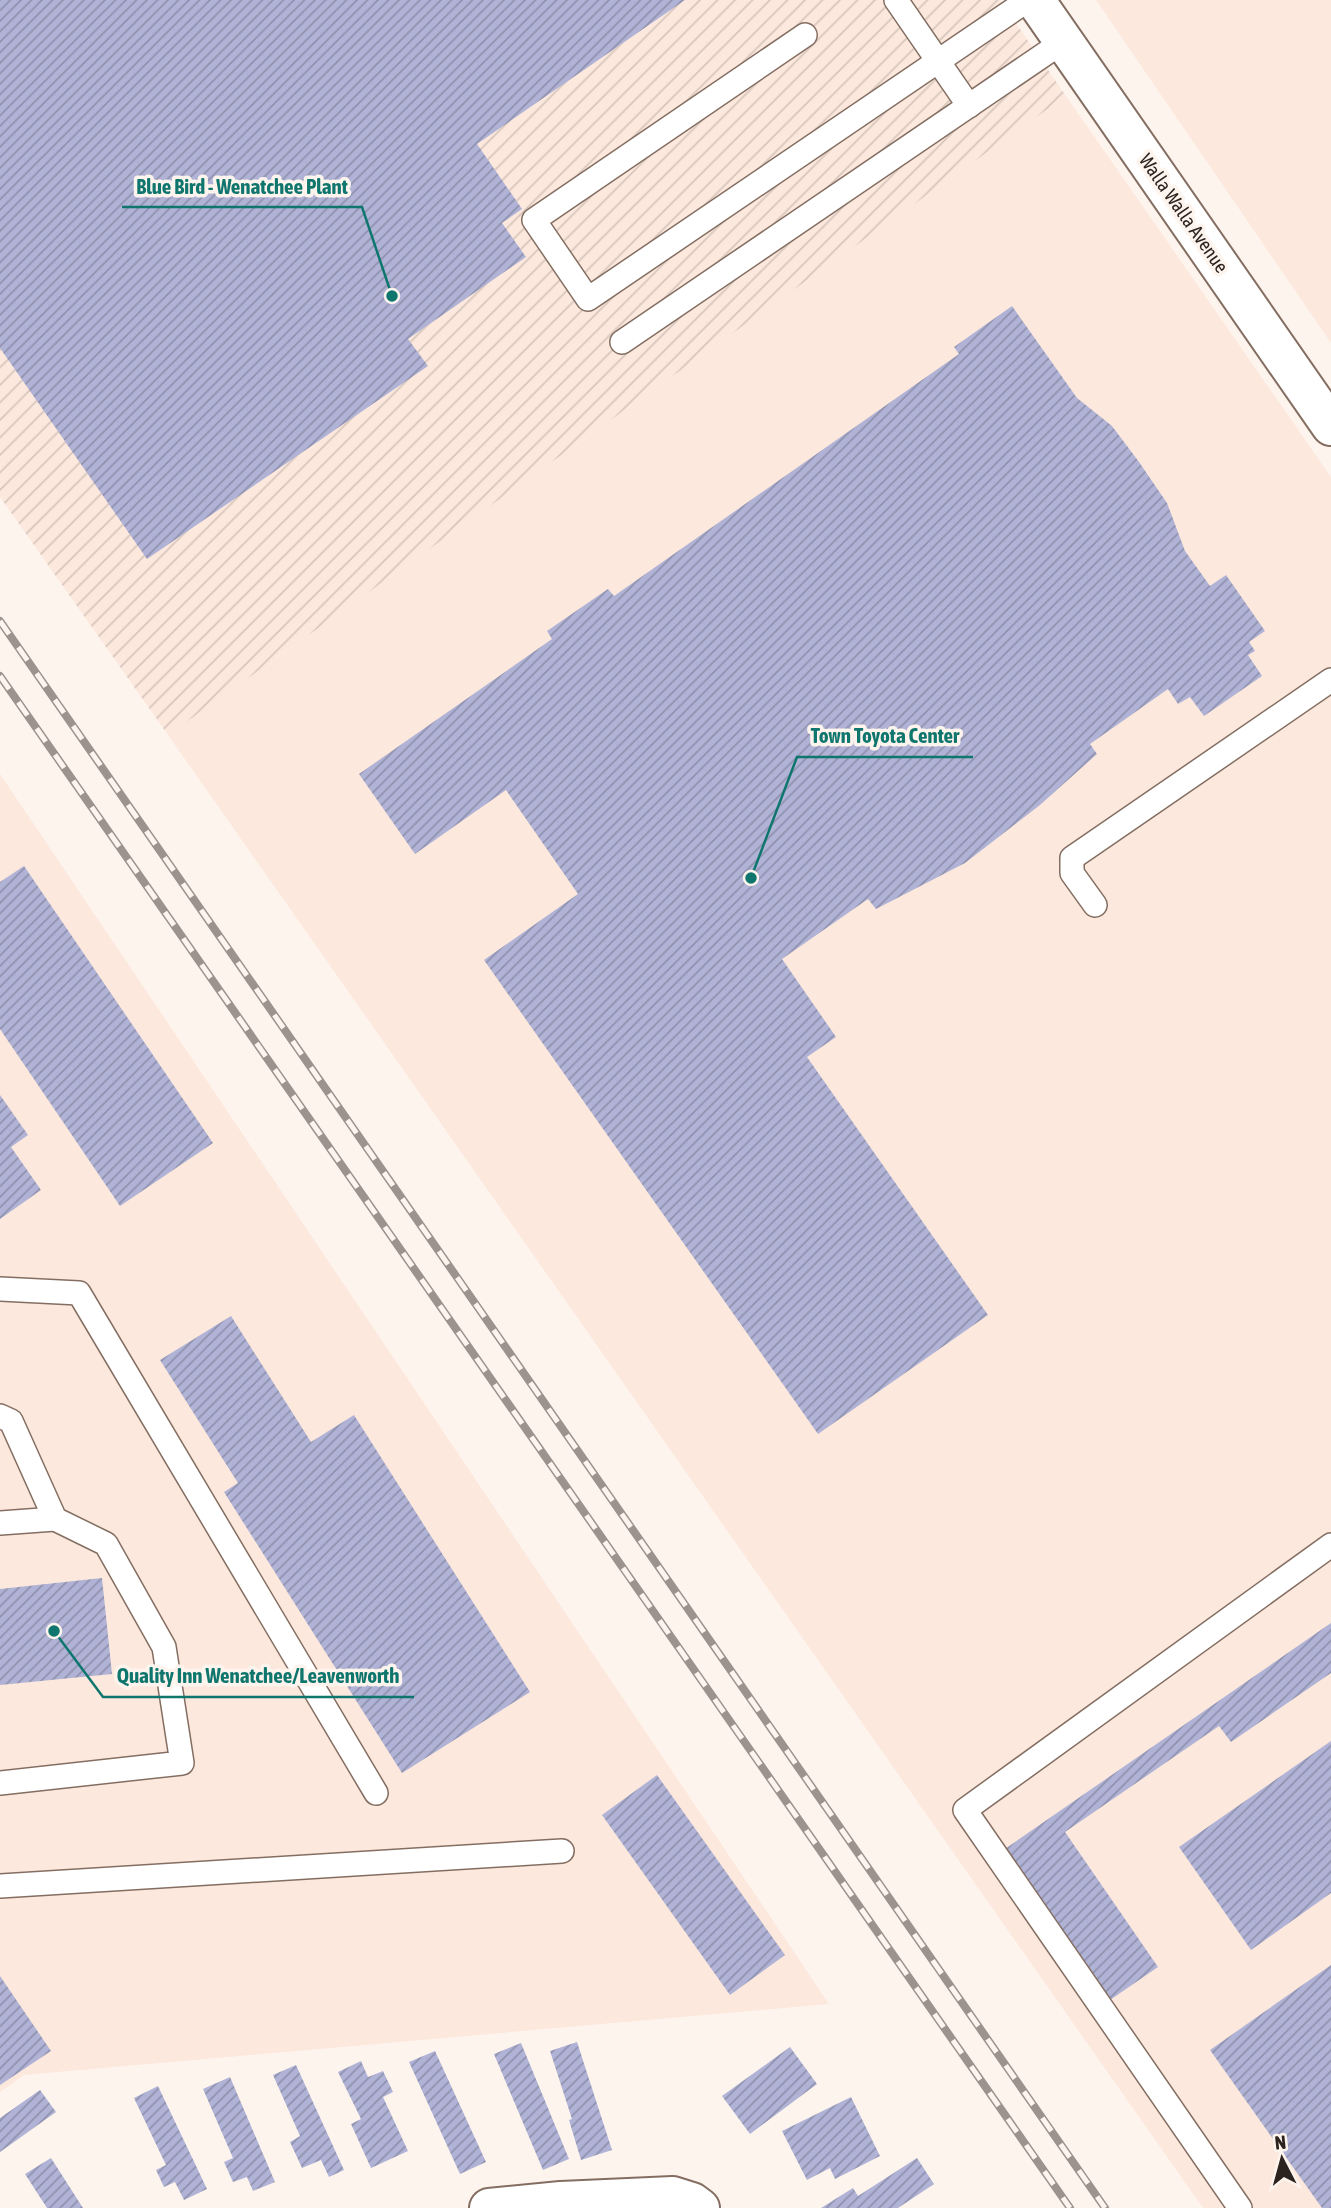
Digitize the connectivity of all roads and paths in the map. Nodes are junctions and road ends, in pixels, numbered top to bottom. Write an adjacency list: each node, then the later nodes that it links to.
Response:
1 (896, 0): 6 (lane)
2 (1028, 0): 6 (lane)
3 (1035, 0): 5 (street, Walla Walla Avenue)
4 (805, 35): 6 (lane)
5 (1064, 41): 7 (lane); 9 (street, Walla Walla Avenue)
6 (938, 61): 7 (lane)
7 (969, 106): 8 (lane)
8 (622, 342)
9 (1331, 426)
10 (1331, 680): 11 (lane)
11 (1095, 905)
12 (0, 1289): 18 (lane)
13 (0, 1416): 14 (lane)
14 (55, 1519): 15 (lane); 17 (lane)
15 (0, 1523)
16 (1331, 1545): 23 (lane)
17 (0, 1783)
18 (376, 1793)
19 (562, 1851): 20 (lane)
20 (0, 1886)
21 (489, 2208): 22 (street)
22 (700, 2208)
23 (1240, 2208)

